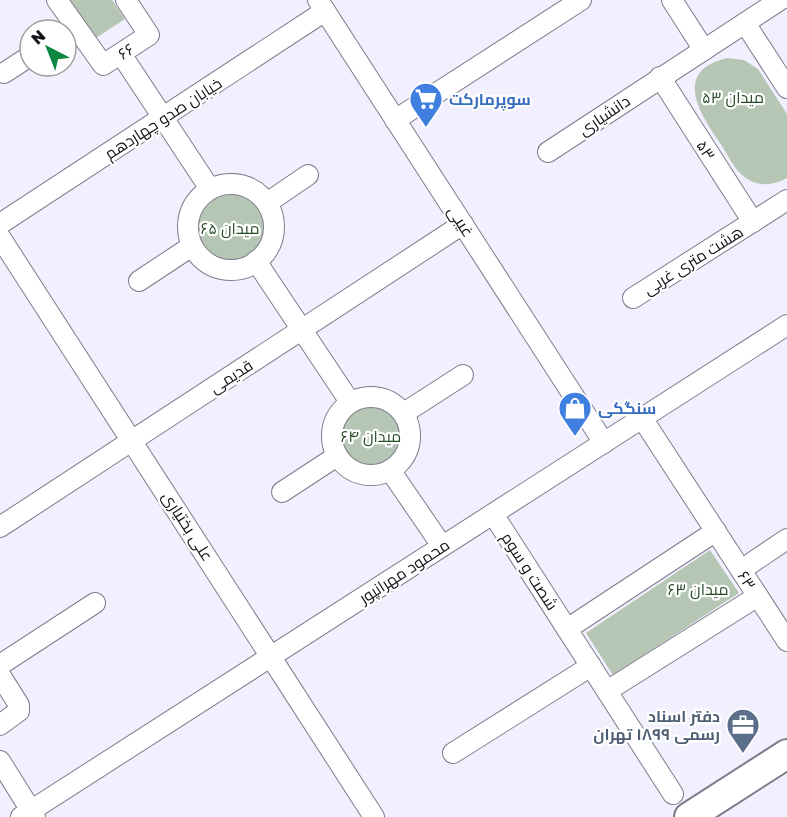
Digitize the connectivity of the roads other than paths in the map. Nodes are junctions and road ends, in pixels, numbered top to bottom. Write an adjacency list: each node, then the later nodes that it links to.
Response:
1 (57, 0): 7 (street, ۶۶)
2 (126, 0): 11 (street, ۶۶)
3 (581, 0): 17 (street)
4 (672, 0): 10 (street)
5 (780, 0): 8 (street, دانشیاری)
6 (321, 6): 16 (street, خیابان صدو چهاردهم); 17 (street, غیبی)
7 (65, 18)
8 (745, 23): 10 (street, دانشیاری); 15 (street)
9 (78, 38): 11 (street, ۶۶)
10 (704, 50): 14 (street, دانشیاری)
11 (121, 54): 16 (street)
12 (18, 64): 13 (street)
13 (4, 73)
14 (660, 77): 18 (street, دانشیاری); 23 (street, ۵۳)
15 (787, 88)
16 (162, 118): 20 (street); 24 (street, خیابان صدو چهاردهم)
17 (395, 120): 25 (street, غیبی)
18 (548, 152)
19 (308, 175): 22 (street)
20 (210, 189): 22 (street); 27 (street)
21 (787, 200): 23 (street, هشت متری غربی)
22 (267, 203): 28 (street)
23 (753, 222): 30 (street, هشت متری غربی)
24 (0, 224)
25 (462, 224): 32 (street, قدیمی); 38 (street, غیبی)
26 (0, 237): 37 (street, علی بختیاری)
27 (192, 246): 28 (street); 29 (street)
28 (256, 261): 32 (street)
29 (139, 282)
30 (633, 298)
31 (787, 325): 36 (street, محمود مهرانپور)
32 (302, 330): 34 (street); 37 (street, قدیمی)
33 (464, 375): 35 (street)
34 (350, 402): 35 (street); 39 (street)
35 (404, 413): 40 (street)
36 (642, 418): 38 (street, محمود مهرانپور); 44 (street)
37 (133, 440): 43 (street, قدیمی); 52 (street, علی بختیاری)
38 (604, 443): 42 (street, محمود مهرانپور)
39 (337, 456): 40 (street); 41 (street)
40 (390, 470): 46 (street)
41 (282, 492)
42 (493, 514): 46 (street, محمود مهرانپور); 50 (street, شصت و سوم)
43 (0, 527)
44 (716, 531): 47 (street, ۶۳); 50 (street)
45 (787, 539): 47 (street)
46 (442, 546): 52 (street, محمود مهرانپور)
47 (741, 570): 48 (street, ۶۳)
48 (758, 596): 51 (street); 56 (street, ۶۳)
49 (95, 603): 53 (street)
50 (567, 628): 54 (street)
51 (787, 641)
52 (272, 656): 63 (street, محمود مهرانپور); 64 (street, علی بختیاری)
53 (0, 665)
54 (591, 666): 56 (street); 58 (street)
55 (0, 675): 57 (street)
56 (607, 691): 62 (street)
57 (0, 725)
58 (453, 753)
59 (787, 754): 65 (main road)
60 (0, 761): 63 (street)
61 (787, 773): 66 (main road)
62 (674, 794)
63 (29, 815)
64 (374, 817)
65 (689, 817)
66 (718, 817)

